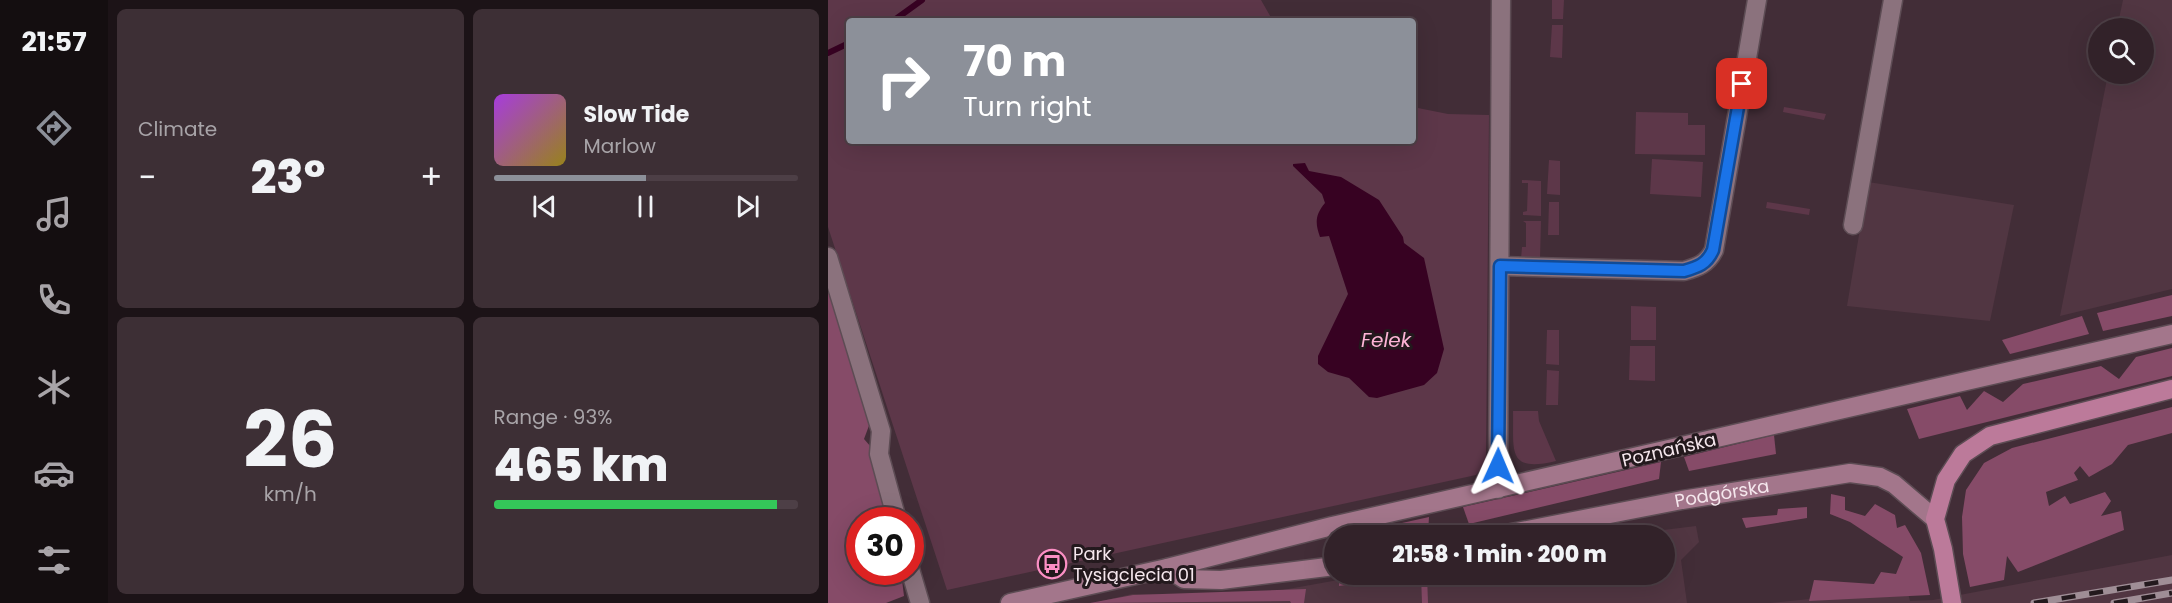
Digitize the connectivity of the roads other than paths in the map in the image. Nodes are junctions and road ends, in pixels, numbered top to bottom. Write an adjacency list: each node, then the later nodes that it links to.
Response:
1 (1501, 0): 6 (street)
2 (1757, 0): 6 (street)
3 (1893, 0): 4 (street)
4 (1853, 225)
5 (828, 257): 10 (street)
6 (1500, 266): 9 (street)
7 (2172, 334): 9 (street, Poznańska)
8 (2172, 389): 11 (main road)
9 (1498, 489): 14 (street, Poznańska)
10 (894, 507)
11 (1935, 519): 12 (street, Podgórska); 18 (main road)
12 (1552, 525)
13 (1324, 567): 14 (street)
14 (1167, 568): 17 (street)
15 (915, 585): 16 (street)
16 (920, 603)
17 (1010, 603)
18 (1952, 603)

